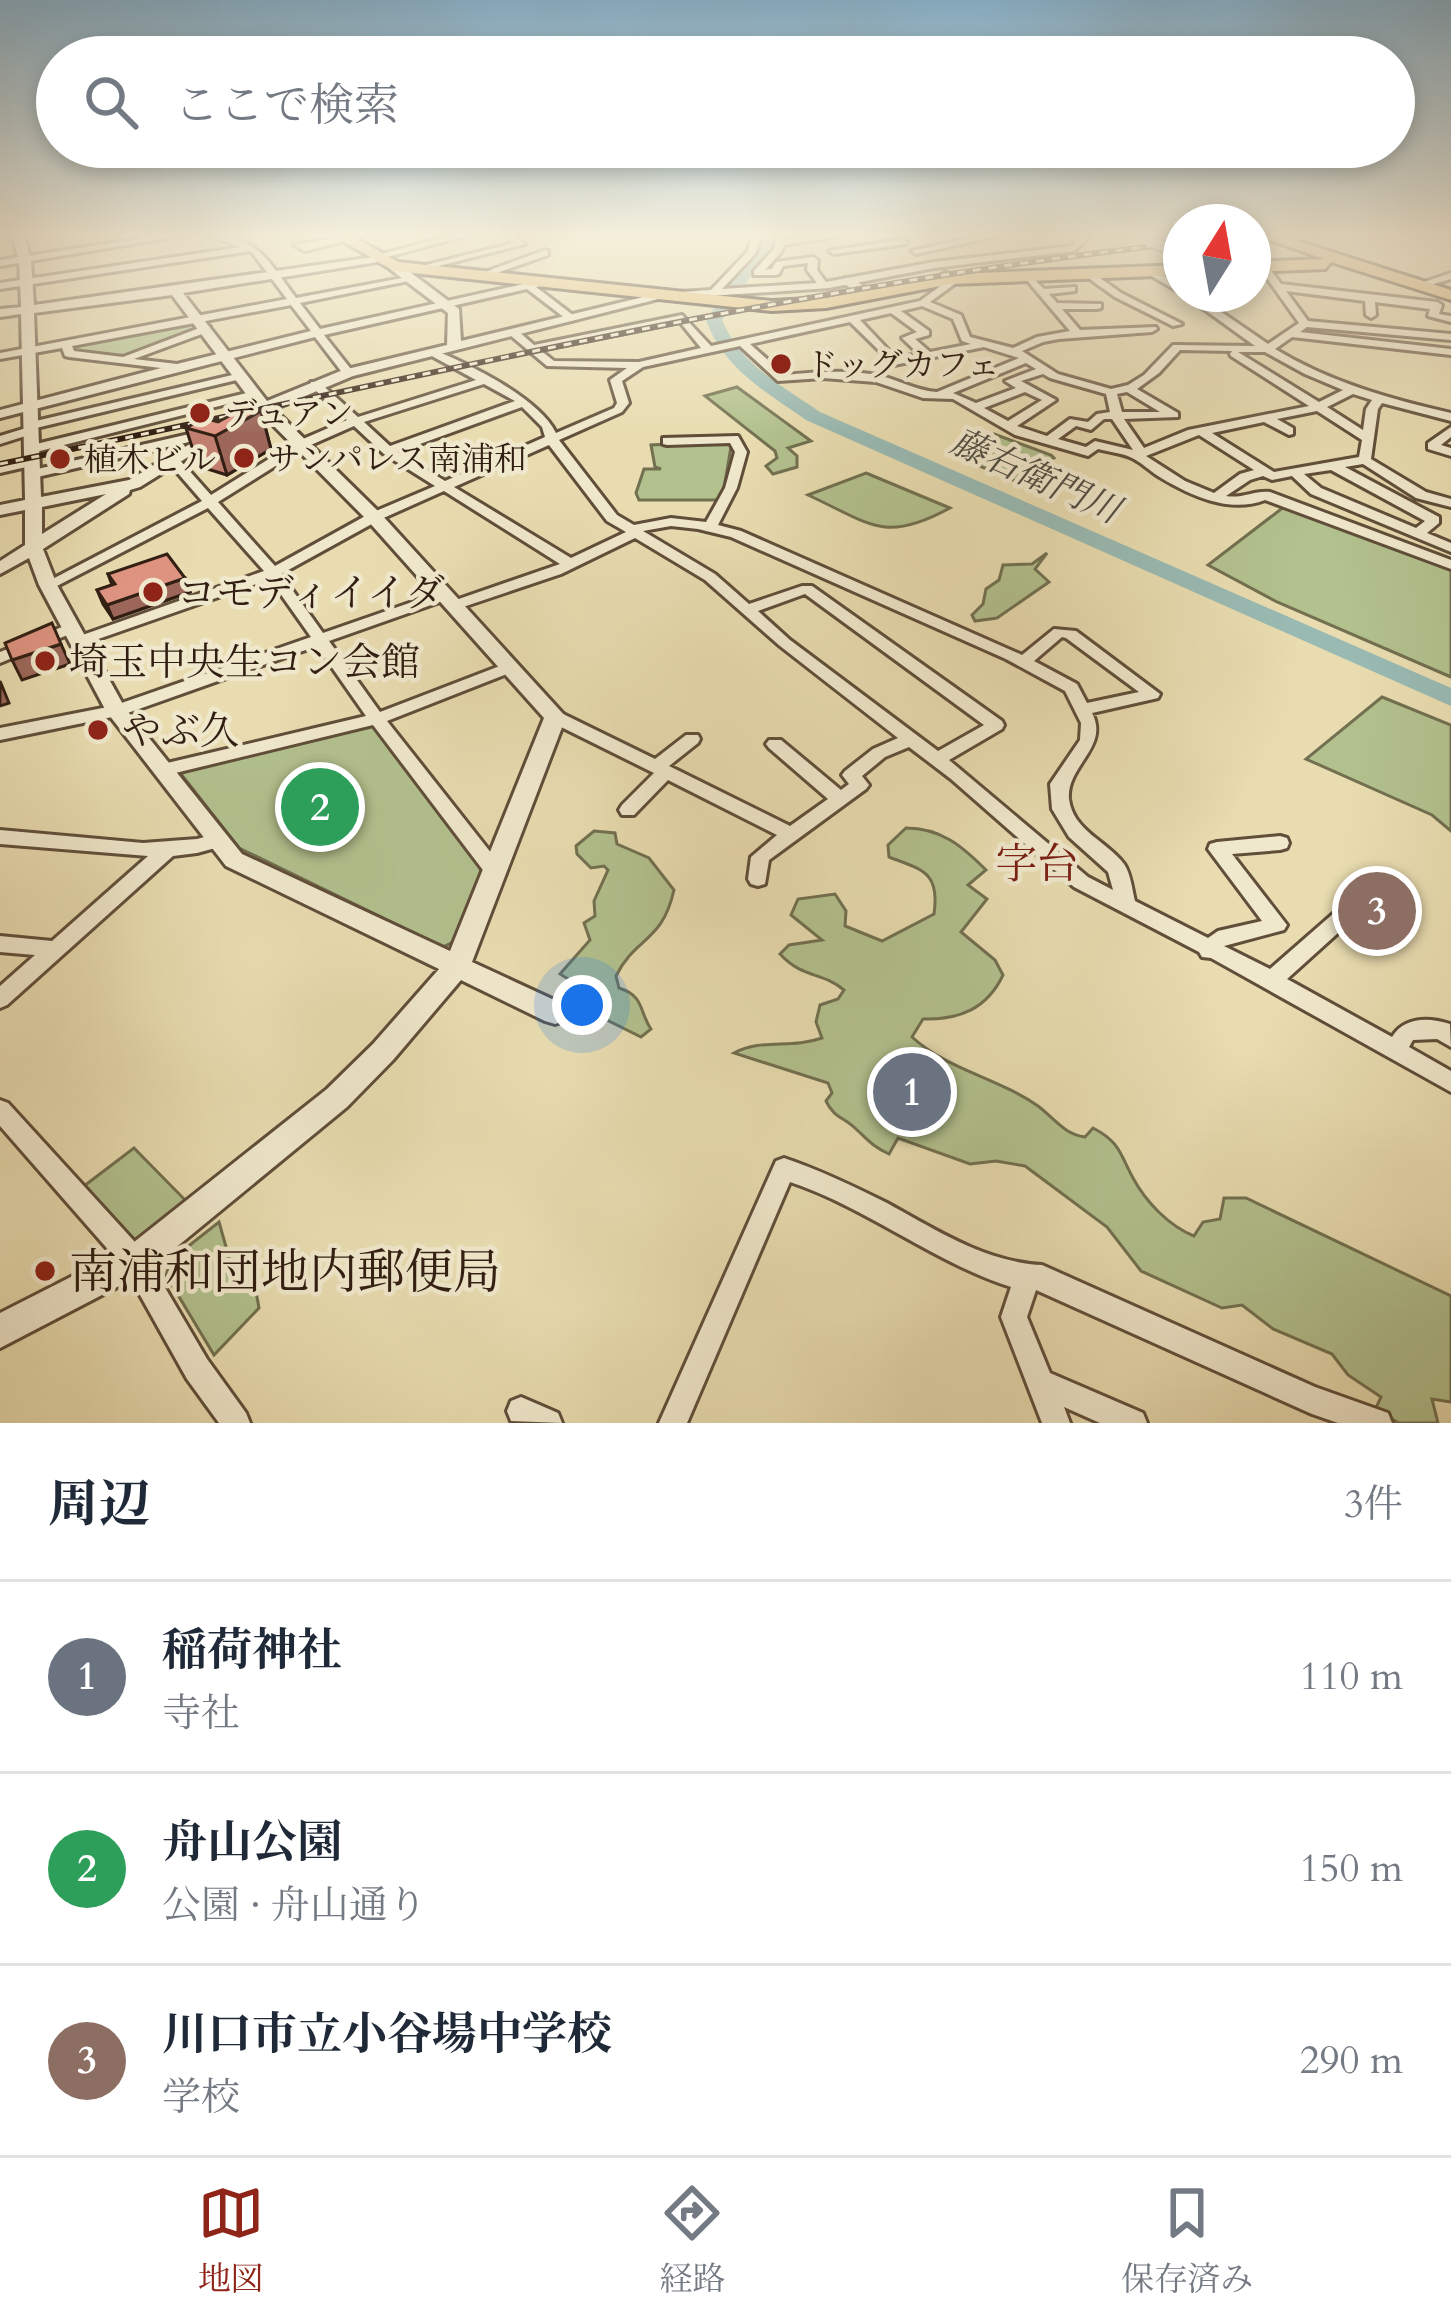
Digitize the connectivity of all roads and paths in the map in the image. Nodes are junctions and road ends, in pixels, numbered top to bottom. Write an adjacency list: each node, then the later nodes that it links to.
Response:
1 (26, 302): 19 (street)
2 (86, 302): 19 (street)
3 (184, 302): 27 (street)
4 (292, 302): 27 (street)
5 (294, 302): 32 (street)
6 (446, 302): 16 (street)
7 (459, 302): 16 (street)
8 (555, 302): 24 (street)
9 (639, 302): 24 (street)
10 (1052, 302): 17 (street)
11 (1133, 302): 28 (street)
12 (1290, 302): 29 (street)
13 (1370, 302): 23 (street)
14 (1440, 302): 25 (street)
15 (923, 303): 20 (street); 38 (street)
16 (448, 305): 32 (street); 39 (street)
17 (1055, 306): 18 (street); 34 (street)
18 (1097, 306)
19 (27, 310): 22 (street); 43 (street)
20 (895, 311): 26 (street); 48 (street)
21 (1214, 312): 42 (street)
22 (0, 313)
23 (1371, 315)
24 (573, 319): 31 (street)
25 (1451, 319)
26 (854, 320): 36 (street); 48 (street)
27 (202, 324): 37 (street); 50 (street); 57 (street)
28 (1177, 324)
29 (1305, 324): 33 (street); 35 (street)
30 (1152, 329): 34 (street)
31 (514, 333): 39 (street); 47 (street)
32 (318, 334): 55 (street); 57 (street)
33 (1292, 334): 42 (street); 45 (street)
34 (1080, 336): 44 (street)
35 (1451, 337)
36 (741, 343): 41 (street); 63 (street)
37 (66, 344): 43 (street); 50 (street)
38 (980, 345): 44 (street); 48 (street)
39 (454, 347): 46 (street)
40 (1223, 348): 42 (street); 61 (street); 68 (street)
41 (712, 349): 47 (street); 52 (street)
42 (1268, 350): 60 (street)
43 (30, 351): 49 (street); 66 (street)
44 (1014, 352): 51 (street)
45 (1451, 352)
46 (434, 353): 55 (street); 56 (street)
47 (537, 353): 52 (street)
48 (926, 354)
49 (0, 356)
50 (125, 358): 53 (street)
51 (1027, 359): 54 (street); 63 (street)
52 (639, 365): 82 (street)
53 (180, 368): 57 (street); 66 (street)
54 (1044, 370): 59 (street); 62 (street)
55 (348, 373): 58 (street)
56 (475, 374): 65 (street); 73 (street)
57 (247, 383): 58 (street); 75 (street); 79 (street); 85 (street); 91 (street)
58 (315, 384): 73 (street)
59 (1025, 388): 67 (street); 74 (street)
60 (1353, 389): 64 (street); 68 (street)
61 (1131, 390): 62 (street); 71 (street)
62 (1111, 392): 71 (street)
63 (942, 394): 67 (street)
64 (1379, 398): 70 (street); 80 (street)
65 (524, 402): 82 (street); 86 (street)
66 (30, 403): 69 (street); 75 (street)
67 (975, 407): 74 (street)
68 (1317, 407): 72 (street); 80 (street)
69 (0, 414)
70 (1451, 416)
71 (1117, 418): 84 (street); 88 (street)
72 (1266, 418): 77 (street); 78 (street)
73 (353, 422): 85 (street); 86 (street)
74 (1009, 426): 84 (street)
75 (31, 428): 81 (street); 91 (street)
76 (1451, 430): 87 (street)
77 (1201, 431): 88 (street); 95 (street)
78 (1289, 431)
79 (218, 434): 89 (street); 91 (street)
80 (1369, 439): 90 (street)
81 (0, 440)
82 (554, 441): 97 (street); 105 (street)
83 (667, 441): 104 (street)
84 (1048, 441): 88 (street)
85 (300, 445): 99 (street); 103 (street)
86 (388, 452): 97 (street)
87 (1451, 452)
88 (1138, 453): 98 (street)
89 (173, 460): 96 (street); 99 (street)
90 (1365, 460): 92 (street); 100 (street)
91 (32, 462): 93 (street); 101 (street)
92 (1334, 465): 94 (street); 106 (street)
93 (0, 469)
94 (1294, 471): 95 (street); 106 (street)
95 (1262, 472): 98 (street)
96 (134, 484): 101 (street); 107 (street)
97 (446, 488): 103 (street); 109 (street)
98 (1218, 496): 108 (street)
99 (209, 502): 111 (street); 112 (street)
100 (1451, 503)
101 (33, 504): 102 (street); 107 (street)
102 (0, 510)
103 (374, 517): 111 (street); 113 (street)
104 (710, 526): 105 (street); 118 (street)
105 (636, 531): 109 (street); 114 (street)
106 (1418, 534): 108 (street)
107 (34, 548): 110 (street); 112 (street)
108 (1450, 555)
109 (570, 564): 113 (street)
110 (0, 569)
111 (273, 573): 115 (street); 116 (street)
112 (48, 585): 115 (street)
113 (451, 600): 116 (street); 119 (street)
114 (749, 609): 126 (street); 128 (street)
115 (76, 634): 117 (street); 121 (street)
116 (320, 639): 121 (street); 123 (street)
117 (0, 658)
118 (1023, 662): 120 (street); 120 (street)
119 (512, 668): 122 (street); 123 (street)
120 (1085, 709): 141 (street)
121 (116, 711): 124 (street); 130 (street)
122 (556, 717): 129 (street); 138 (street)
123 (376, 719): 130 (street); 138 (street)
124 (0, 734)
125 (692, 739): 129 (street)
126 (909, 740): 128 (street); 131 (street)
127 (776, 744): 131 (street)
128 (936, 760): 141 (street)
129 (661, 769): 132 (street); 133 (street)
130 (163, 770): 135 (street)
131 (839, 798): 133 (street)
132 (628, 810)
133 (789, 833): 139 (street)
134 (0, 837): 137 (street)
135 (219, 840): 137 (street); 145 (street)
136 (1280, 843): 144 (street)
137 (169, 849): 143 (street)
138 (496, 873): 145 (street)
139 (758, 879)
140 (1373, 890): 146 (street)
141 (1127, 907): 144 (street)
142 (0, 944): 143 (street)
143 (56, 949): 147 (street)
144 (1209, 951): 146 (street)
145 (457, 967): 148 (street); 153 (street)
146 (1272, 980): 150 (street)
147 (0, 999)
148 (555, 1013)
149 (1451, 1038): 150 (street)
150 (1395, 1051): 151 (street)
151 (1451, 1082)
152 (0, 1111): 153 (street)
153 (135, 1262): 155 (street); 157 (street)
154 (1026, 1281): 156 (street); 158 (street); 161 (street)
155 (0, 1331)
156 (1040, 1383): 159 (street); 160 (street)
157 (236, 1423)
158 (673, 1423)
159 (1056, 1423)
160 (1133, 1423)
161 (1378, 1423)

